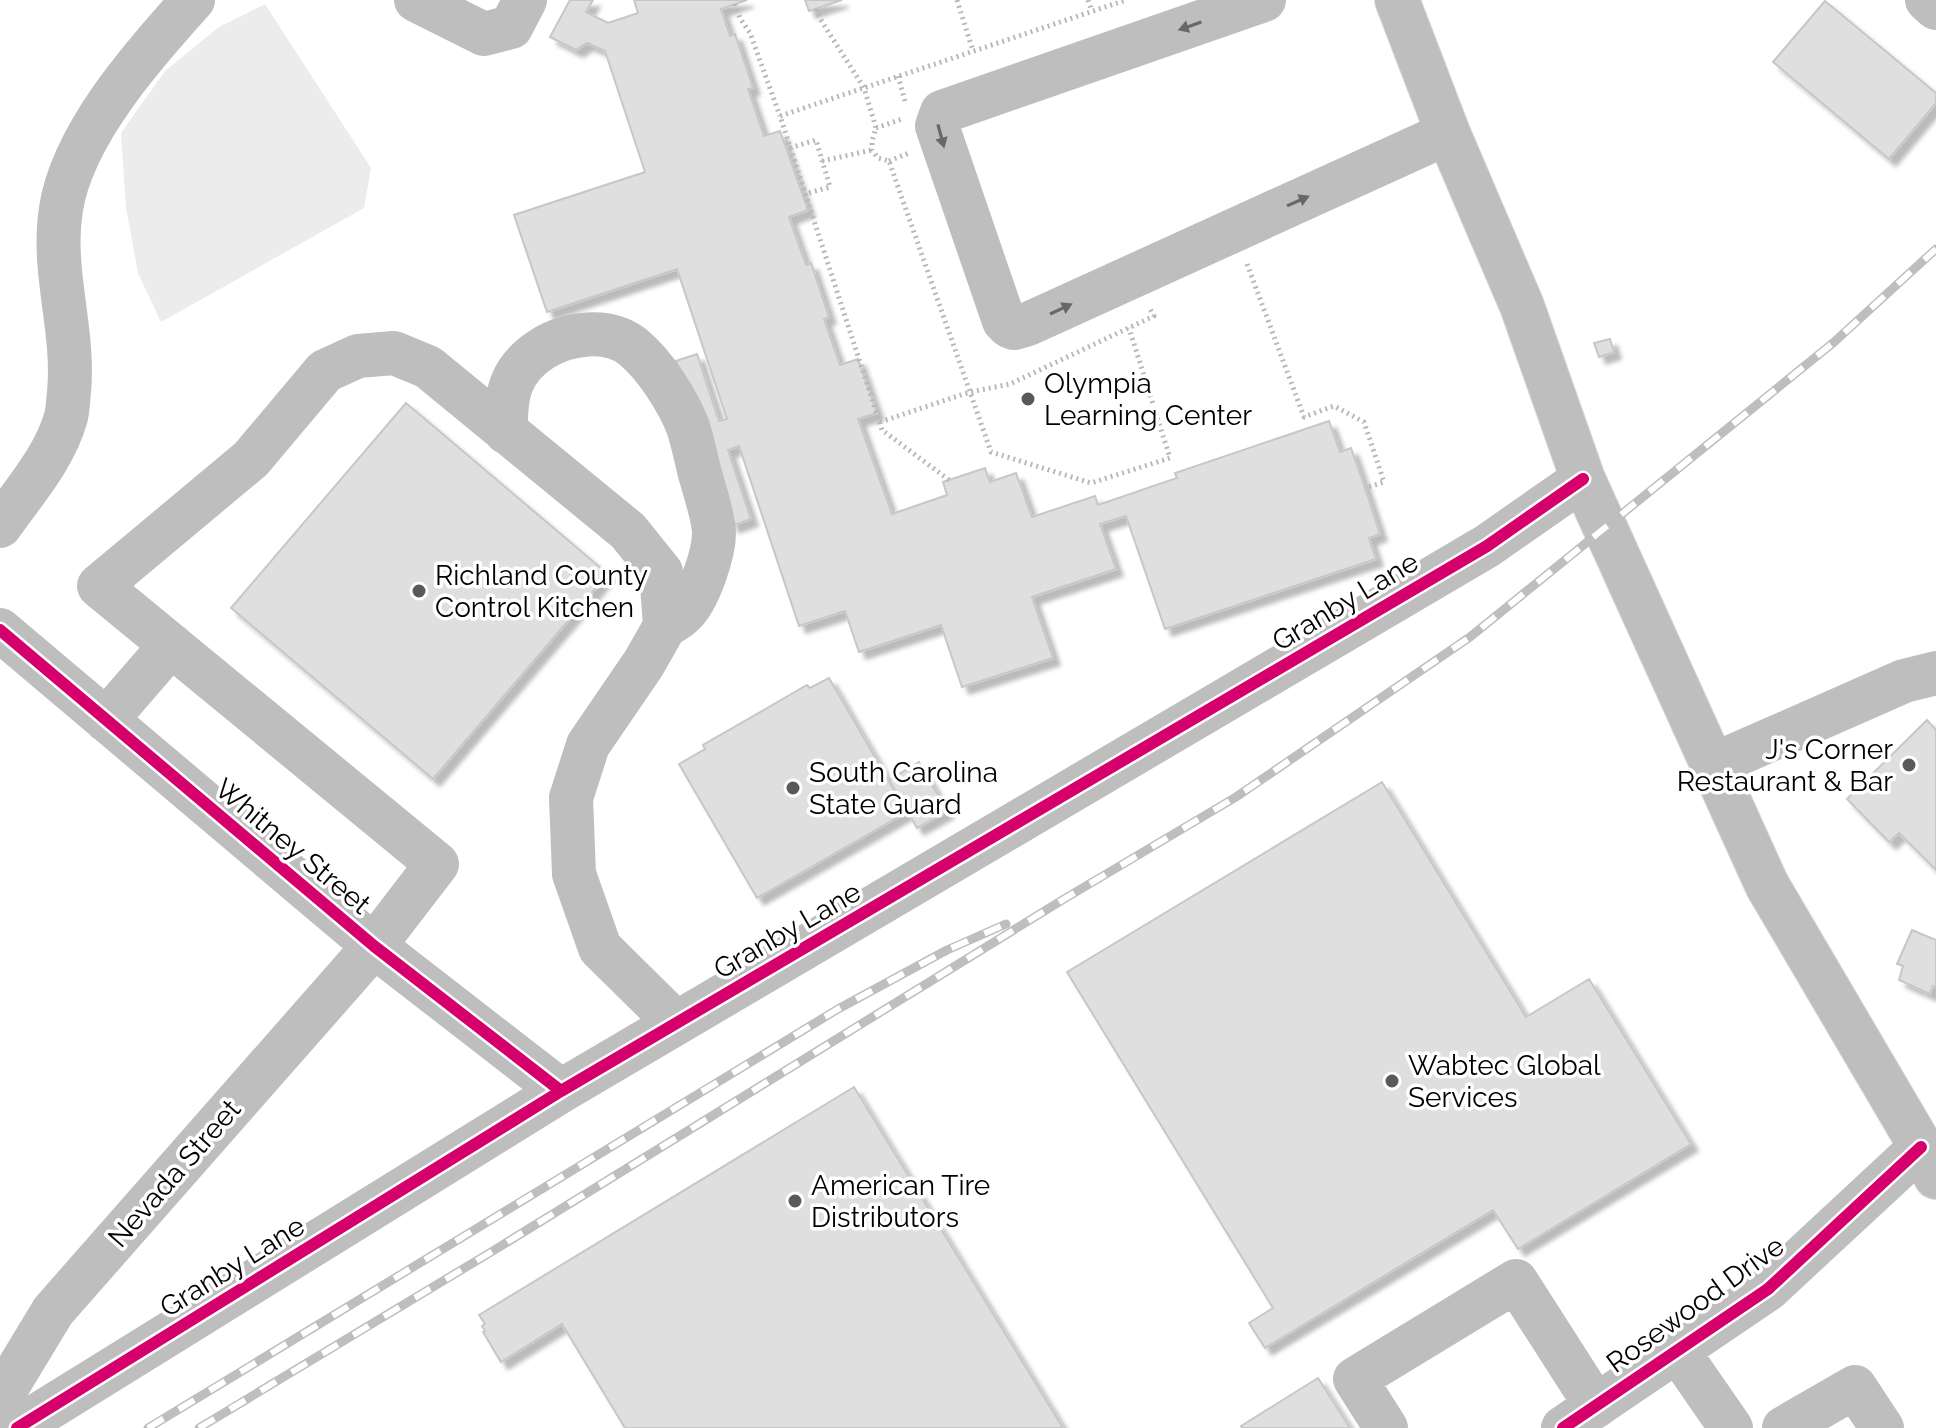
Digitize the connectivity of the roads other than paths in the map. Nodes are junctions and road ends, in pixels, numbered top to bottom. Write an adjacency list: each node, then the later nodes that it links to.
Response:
1 (193, 0): 11 (street)
2 (416, 0): 3 (street)
3 (525, 0)
4 (1264, 0): 8 (street, one-way to 8)
5 (1397, 0): 8 (street)
6 (1927, 0): 7 (street)
7 (1936, 8)
8 (1448, 133): 10 (street)
9 (506, 432): 12 (street); 12 (street); 14 (street)
10 (1583, 479): 17 (street); 19 (street, Granby Lane)
11 (0, 526)
12 (665, 626): 19 (street)
13 (0, 630): 16 (street, Whitney Street)
14 (171, 645): 16 (street); 18 (street, Nevada Street)
15 (1936, 673): 17 (street)
16 (106, 720): 18 (street, Whitney Street)
17 (1713, 765): 21 (street)
18 (374, 946): 20 (street, Whitney Street); 23 (street, Nevada Street)
19 (676, 1023): 20 (street, Granby Lane)
20 (561, 1091): 25 (street, Granby Lane)
21 (1931, 1152): 22 (street, Rosewood Drive)
22 (1677, 1350): 24 (street, Rosewood Drive); 27 (street)
23 (0, 1416)
24 (1579, 1417): 26 (street)
25 (17, 1428)
26 (1386, 1428)
27 (1731, 1428)
28 (1784, 1428): 29 (street)
29 (1882, 1428)

